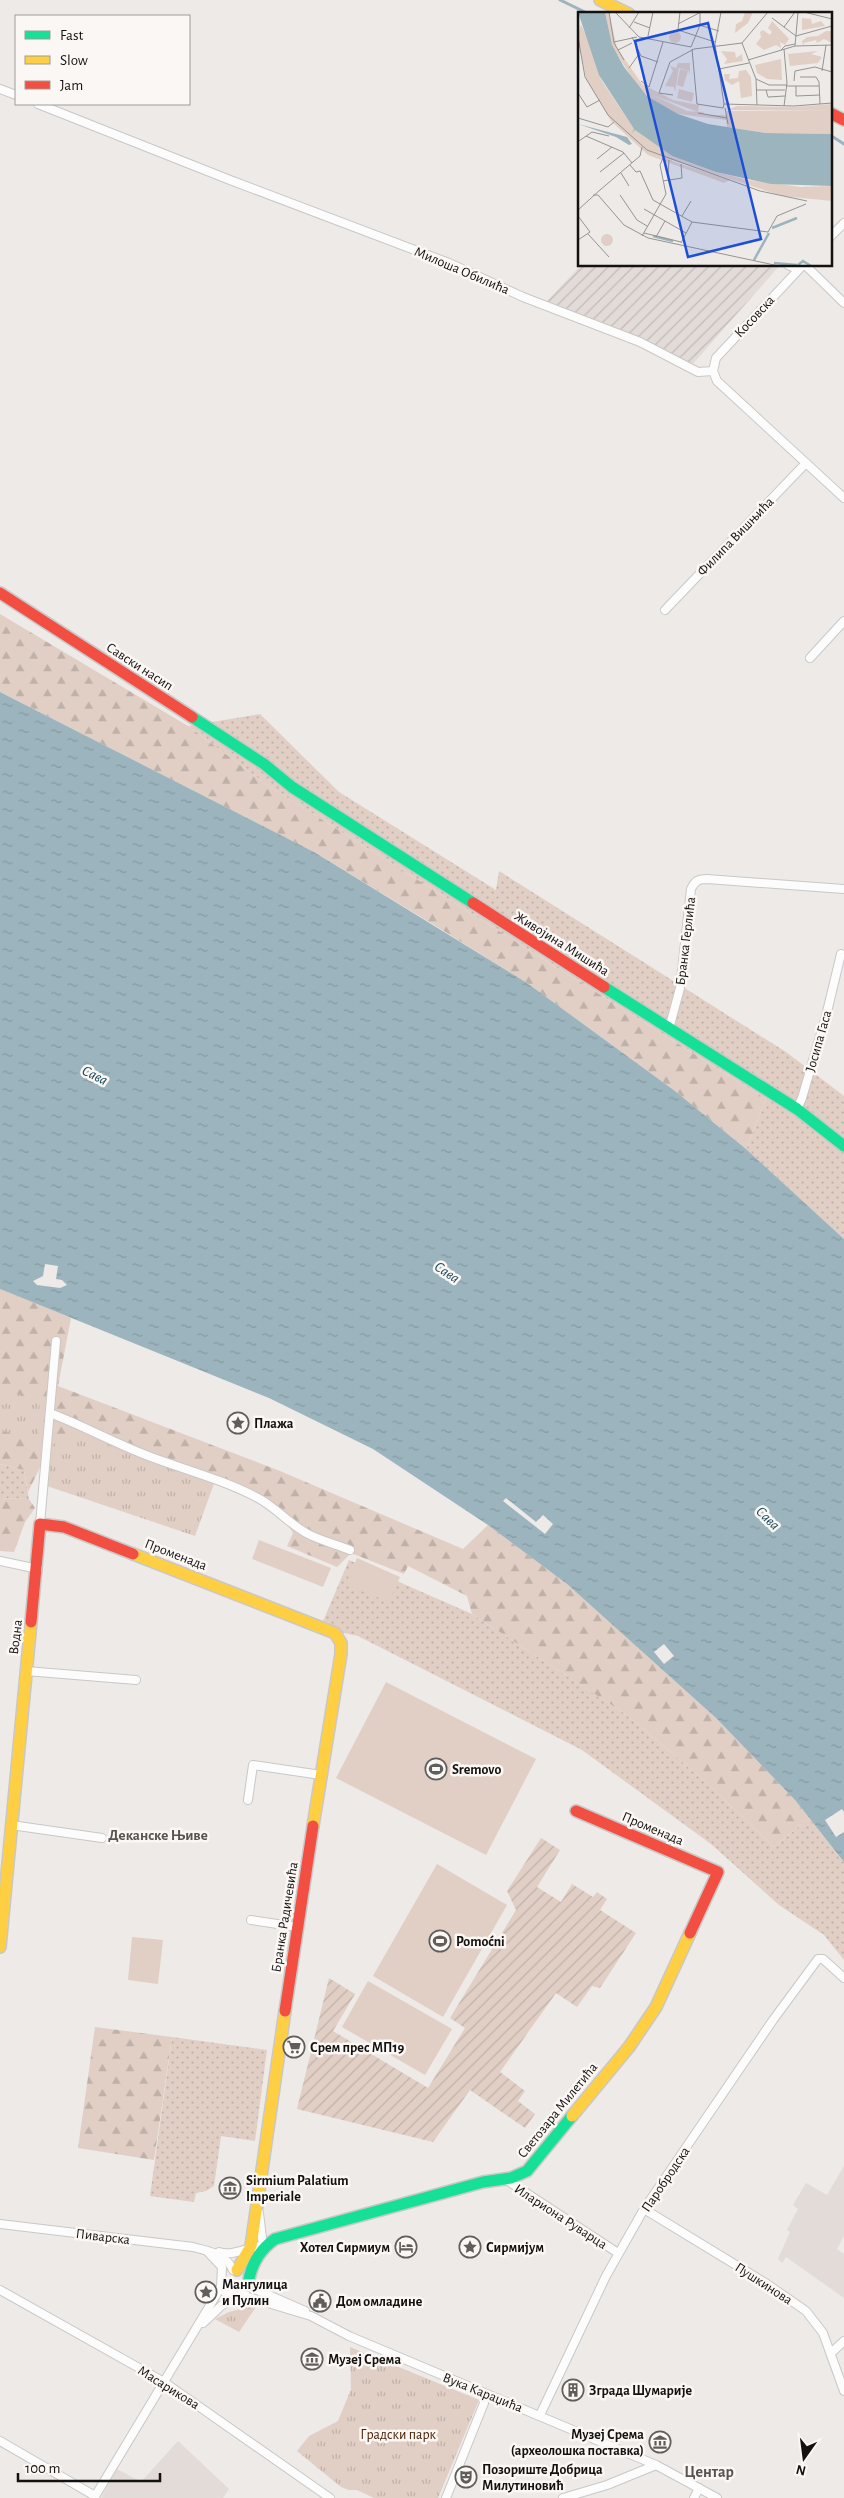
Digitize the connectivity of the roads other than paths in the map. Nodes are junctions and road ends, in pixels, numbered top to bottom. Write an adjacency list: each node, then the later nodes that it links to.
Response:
1 (600, 0): 2 (street)
2 (625, 12)
3 (0, 89): 4 (street)
4 (15, 95)
5 (41, 105): 12 (street, Милоша Обилића)
6 (832, 114): 7 (street)
7 (844, 120)
8 (844, 223): 9 (street)
9 (832, 235)
10 (802, 266): 11 (street); 12 (street, Косовска)
11 (844, 303)
12 (712, 371): 13 (street)
13 (806, 463): 14 (street); 16 (street, Филипа Вишњића)
14 (844, 498)
15 (0, 593): 19 (street, Савски насип)
16 (665, 610)
17 (844, 621): 18 (street)
18 (810, 658)
19 (264, 764): 23 (street, Живојина Мишића)
20 (844, 889): 23 (street, Бранка Герлића)
21 (840, 954): 22 (street, Јосипа Гаса)
22 (840, 972): 24 (street, Јосипа Гаса)
23 (669, 1029): 24 (street, Живојина Мишића)
24 (797, 1109): 25 (street, Живојина Мишића)
25 (844, 1146)
26 (56, 1341): 27 (street)
27 (50, 1413): 28 (street); 29 (street)
28 (40, 1524): 31 (street); 32 (street, Променада)
29 (350, 1550)
30 (0, 1561): 31 (street)
31 (38, 1569): 33 (street, Водна)
32 (339, 1637): 35 (street, Бранка Радичевића)
33 (26, 1671): 34 (street); 38 (street, Водна)
34 (136, 1680)
35 (321, 1774): 36 (street); 42 (street, Бранка Радичевића)
36 (248, 1800)
37 (576, 1811): 40 (street, Променада)
38 (11, 1825): 39 (street); 43 (street, Водна)
39 (102, 1838)
40 (718, 1872): 45 (street, Светозара Милетића)
41 (251, 1920): 42 (street)
42 (297, 1927): 46 (street, Бранка Радичевића)
43 (0, 1947)
44 (844, 1978): 47 (street, Паробродска)
45 (505, 2179): 50 (street, Светозара Милетића); 52 (street, Илариона Руварца)
46 (257, 2202): 49 (street, Бранка Радичевића); 50 (street, Бранка Радичевића)
47 (644, 2209): 52 (street, Паробродска); 62 (street, Пушкинова)
48 (0, 2224): 51 (street, Пиварска)
49 (251, 2246): 50 (street, Пиварска); 51 (street, Пиварска); 53 (street, Бранка Радичевића)
50 (263, 2246): 55 (street)
51 (205, 2250): 53 (street, Пиварска); 54 (street)
52 (618, 2253): 66 (street, Паробродска)
53 (235, 2270): 54 (street); 55 (street)
54 (222, 2278): 56 (street)
55 (248, 2284): 58 (street); 59 (street, Вука Караџића)
56 (222, 2286): 58 (street); 60 (street)
57 (0, 2290): 63 (street, Масарикова)
58 (239, 2296): 59 (street, Вука Караџића); 60 (street)
59 (311, 2316): 66 (street, Вука Караџића)
60 (199, 2326): 63 (street)
61 (844, 2341): 62 (street)
62 (831, 2353): 64 (street, Пушкинова)
63 (164, 2382): 70 (street); 71 (street, Масарикова)
64 (844, 2391)
65 (484, 2403): 72 (street)
66 (540, 2415): 68 (street, Вука Караџића)
67 (0, 2441): 70 (street)
68 (656, 2465): 69 (street, Вука Караџића); 73 (street)
69 (699, 2488): 74 (street); 75 (street, Вука Караџића)
70 (95, 2497)
71 (330, 2498)
72 (446, 2498)
73 (563, 2498)
74 (694, 2498)
75 (718, 2498)

